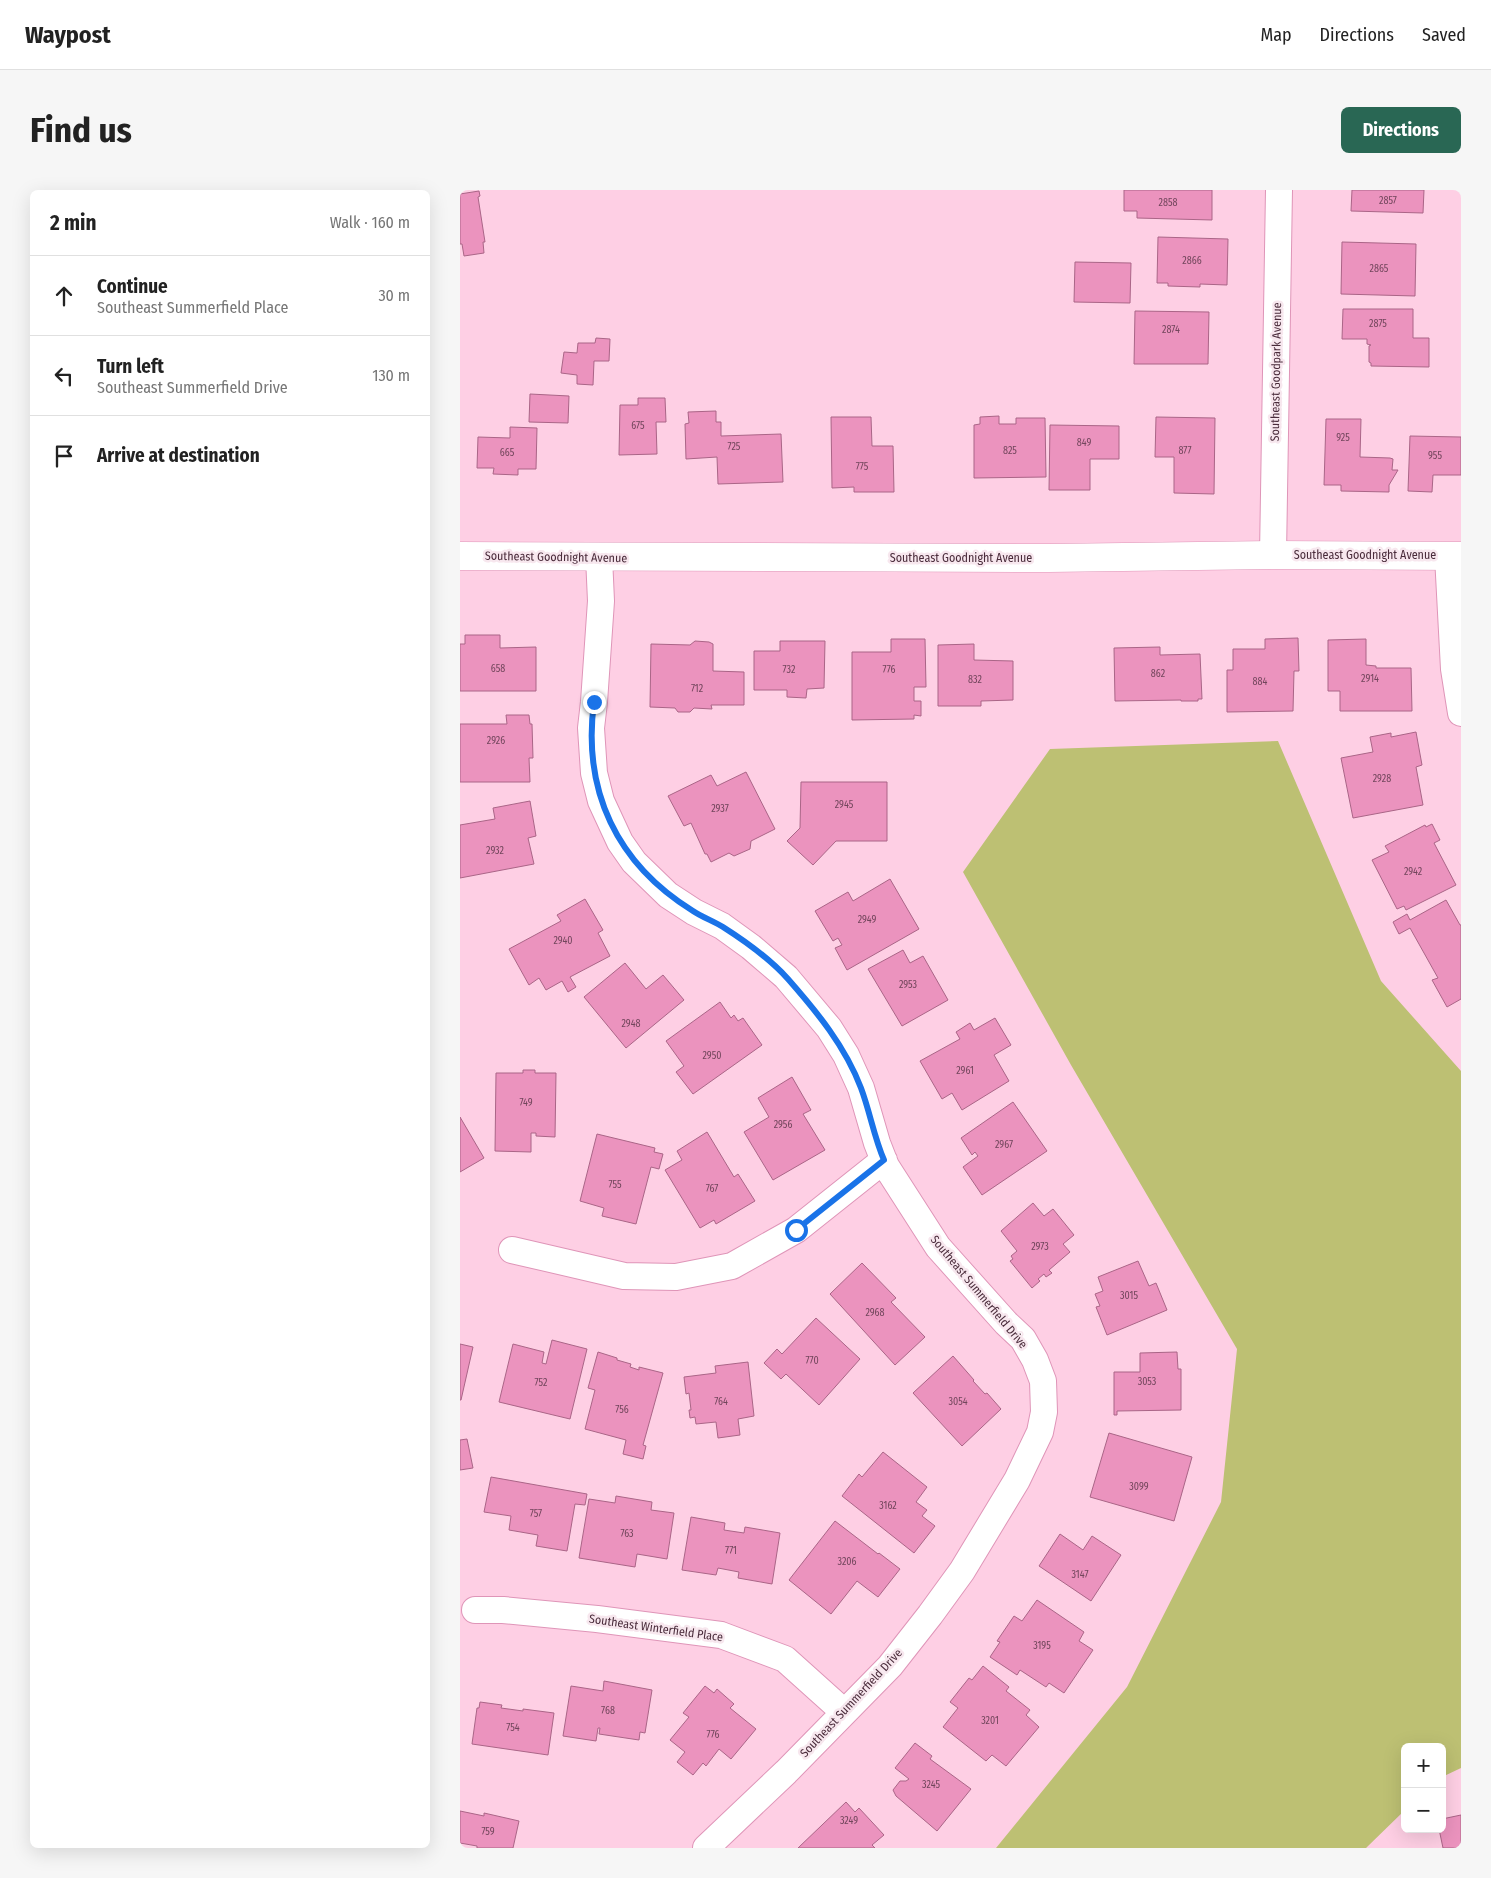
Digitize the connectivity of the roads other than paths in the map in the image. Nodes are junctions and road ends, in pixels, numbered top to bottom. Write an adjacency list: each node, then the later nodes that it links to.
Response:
1 (1278, 190): 2 (street, Southeast Goodpark Avenue)
2 (1273, 555): 4 (street, Southeast Goodnight Avenue); 5 (street, Southeast Goodnight Avenue)
3 (460, 556): 5 (street, Southeast Goodnight Avenue)
4 (1455, 556): 6 (street)
5 (599, 558): 7 (street, Southeast Summerfield Drive)
6 (1461, 713)
7 (884, 1160): 8 (street); 10 (street, Southeast Summerfield Drive)
8 (512, 1250)
9 (476, 1610): 10 (street, Southeast Winterfield Place)
10 (844, 1712): 11 (street, Southeast Summerfield Drive)
11 (706, 1848)

